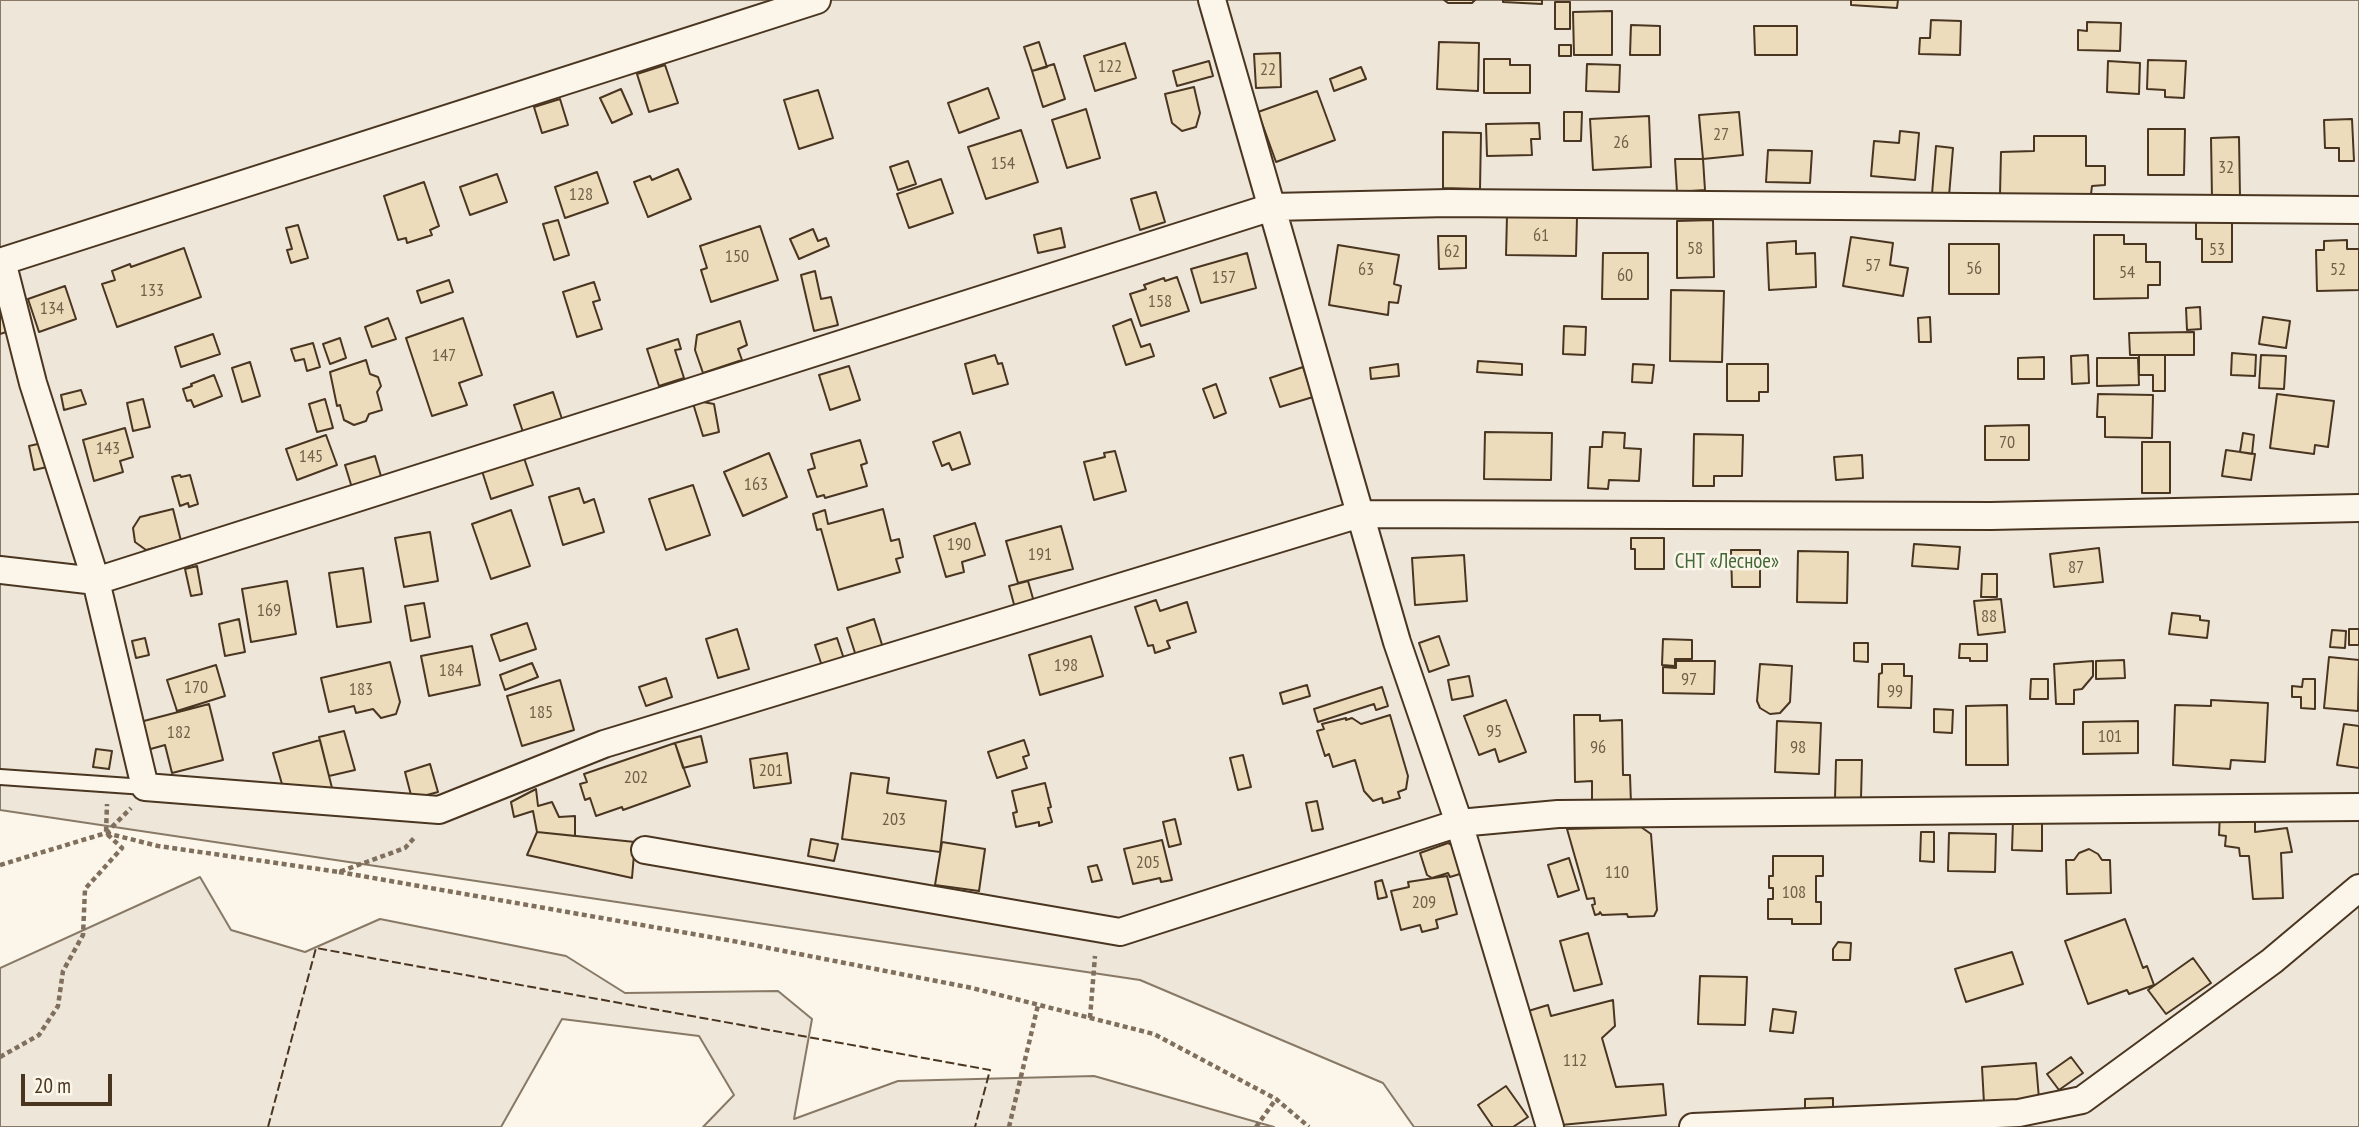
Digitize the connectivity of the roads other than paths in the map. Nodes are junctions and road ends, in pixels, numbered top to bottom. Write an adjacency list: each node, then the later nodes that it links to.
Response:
1 (817, 0): 5 (street)
2 (1212, 0): 3 (street)
3 (1272, 207): 4 (street); 7 (street); 9 (street)
4 (2359, 210)
5 (1, 261): 9 (street)
6 (2359, 508): 7 (street)
7 (1360, 514): 11 (street); 13 (street)
8 (0, 570): 9 (street)
9 (96, 582): 11 (street)
10 (0, 777): 11 (lane)
11 (145, 787)
12 (2359, 807): 13 (street)
13 (1459, 823): 14 (street); 16 (street)
14 (645, 850)
15 (2359, 888): 17 (street)
16 (1550, 1127)
17 (1693, 1127)

